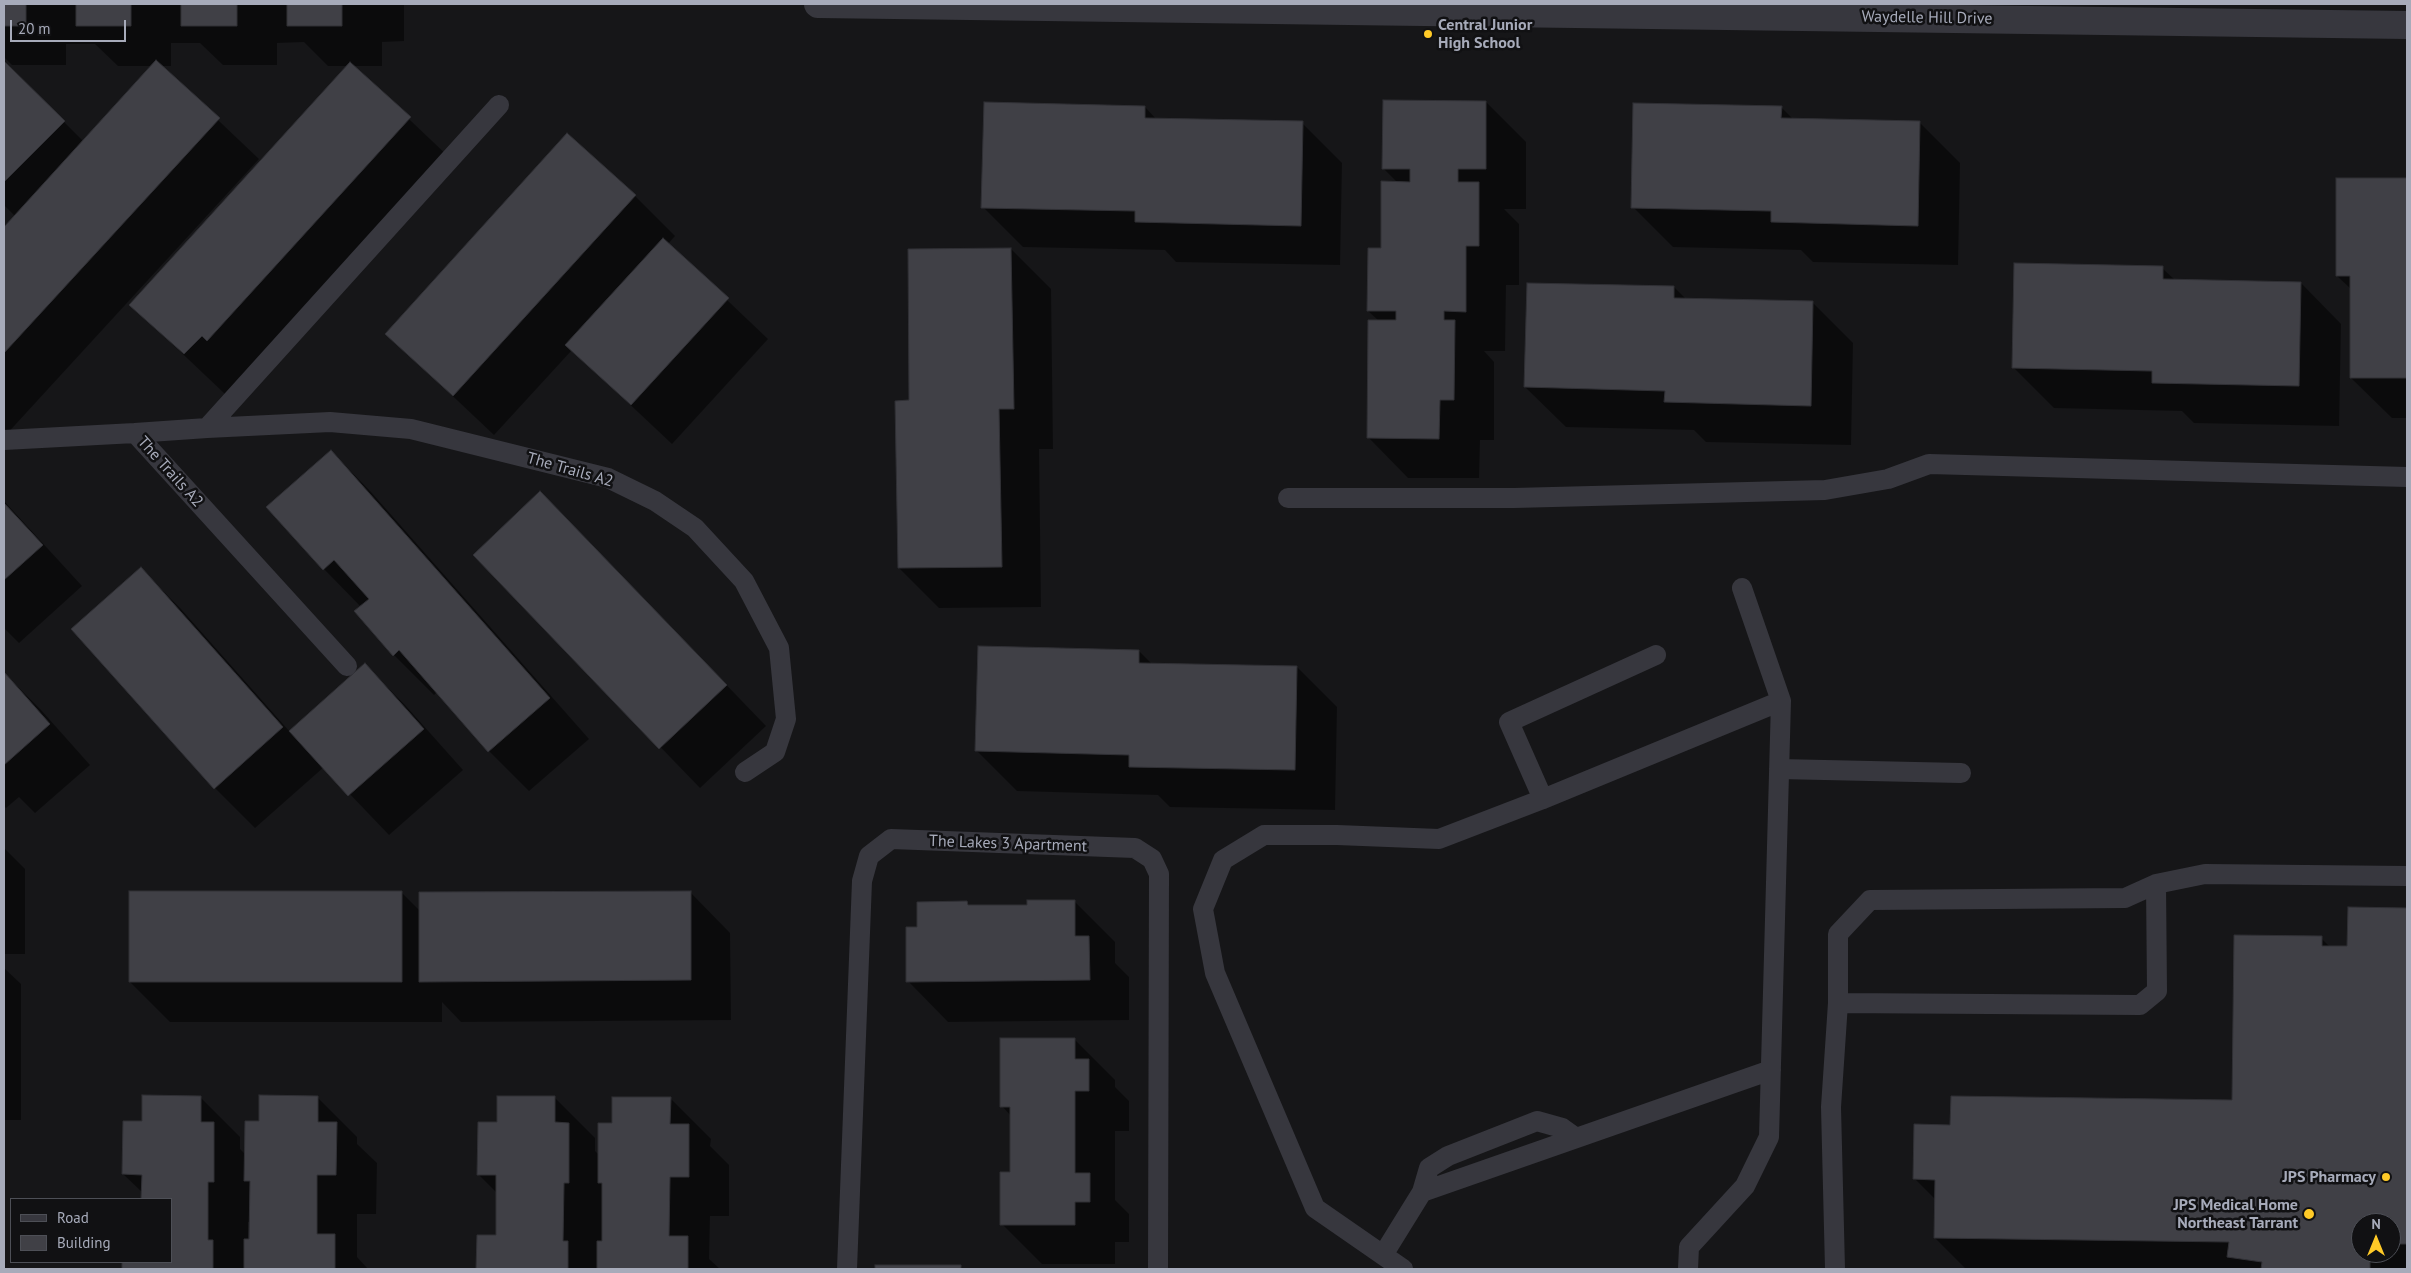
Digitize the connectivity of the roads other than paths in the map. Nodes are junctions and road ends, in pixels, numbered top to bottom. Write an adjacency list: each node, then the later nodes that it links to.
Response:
1 (818, 4): 2 (street, Waydelle Hill Drive)
2 (1725, 10): 3 (street, Waydelle Hill Drive)
3 (2407, 25)
4 (499, 105): 5 (lane)
5 (207, 428): 6 (lane, The Trails A2); 15 (lane, The Trails A2)
6 (135, 433): 7 (lane, The Trails A2); 12 (lane, The Trails A2)
7 (4, 440)
8 (2407, 477): 9 (lane)
9 (1288, 498)
10 (1742, 588): 13 (lane)
11 (1656, 655): 17 (lane)
12 (347, 666)
13 (1781, 701): 14 (lane); 17 (lane)
14 (1779, 770): 16 (lane); 21 (lane)
15 (745, 772)
16 (1962, 773)
17 (1543, 799): 24 (lane)
18 (2407, 876): 19 (lane)
19 (2156, 884): 20 (lane); 20 (lane)
20 (1838, 1002): 29 (lane)
21 (1771, 1070): 22 (lane); 28 (lane)
22 (1576, 1138): 23 (lane); 23 (lane)
23 (1422, 1192): 24 (lane)
24 (1382, 1255): 27 (lane)
25 (847, 1269): 26 (lane, The Lakes 3 Apartment)
26 (1158, 1269)
27 (1403, 1269)
28 (1688, 1269)
29 (1835, 1269)

